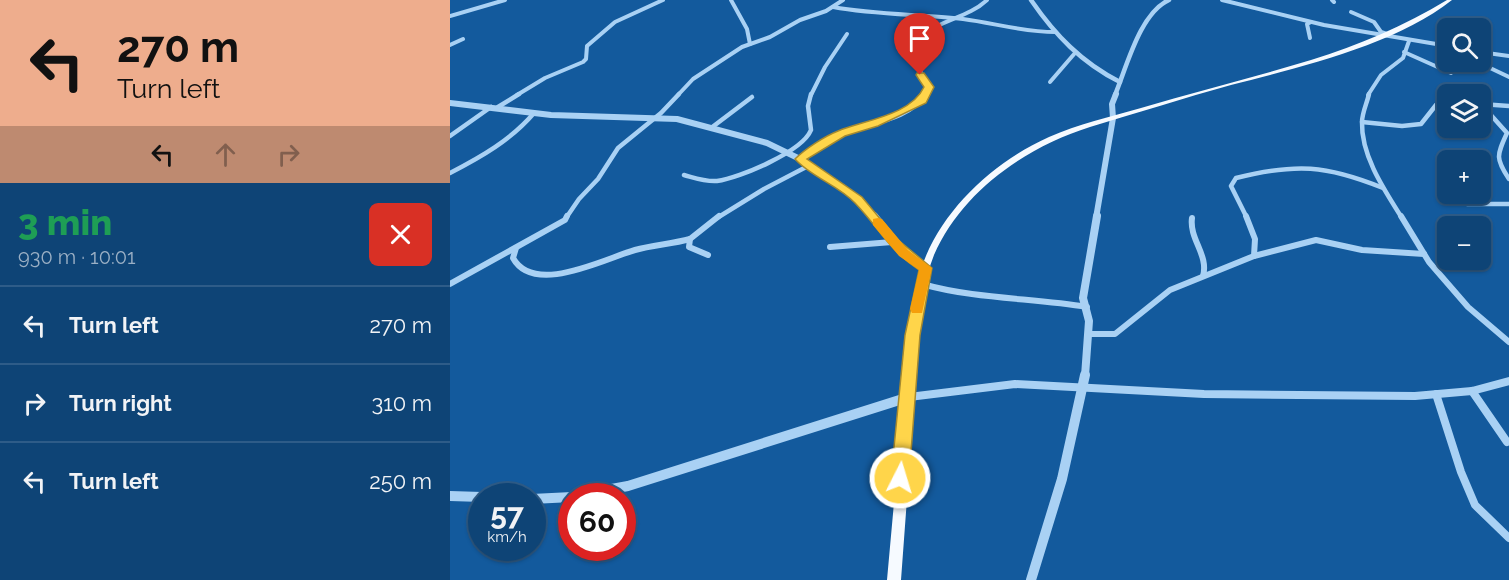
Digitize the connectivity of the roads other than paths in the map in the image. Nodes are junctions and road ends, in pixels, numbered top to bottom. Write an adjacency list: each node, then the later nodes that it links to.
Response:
1 (505, 0): 12 (street)
2 (663, 0): 40 (street)
3 (732, 0): 23 (street)
4 (843, 0): 10 (street)
5 (987, 0): 13 (street)
6 (1031, 0): 17 (street)
7 (1169, 0): 34 (street)
8 (1222, 0): 14 (street)
9 (1450, 0): 19 (main road)
10 (833, 7): 13 (street); 23 (street)
11 (1351, 12): 19 (street)
12 (450, 16)
13 (960, 19): 17 (street); 50 (street)
14 (1302, 20): 15 (street); 16 (street)
15 (1311, 22): 19 (street); 20 (street)
16 (1297, 24)
17 (1055, 32): 27 (street)
18 (847, 34): 49 (street)
19 (1386, 35): 22 (street); 44 (main road)
20 (1310, 38)
21 (463, 39): 25 (street)
22 (1409, 40): 24 (street); 26 (street)
23 (750, 44): 43 (street)
24 (1437, 44)
25 (450, 45)
26 (1404, 52): 31 (street); 45 (street)
27 (1075, 53): 33 (street); 34 (street)
28 (1491, 54): 29 (street)
29 (1509, 56)
30 (1491, 68): 32 (street)
31 (1451, 73)
32 (1509, 77)
33 (1050, 82)
34 (1120, 82): 44 (street)
35 (752, 97): 46 (street)
36 (450, 103): 40 (street)
37 (1437, 105): 45 (street)
38 (1491, 105): 39 (street)
39 (1509, 106)
40 (494, 107): 41 (street); 47 (street)
41 (534, 113): 43 (street); 52 (street)
42 (1491, 114): 48 (street)
43 (654, 117): 46 (street); 62 (street)
44 (1113, 118): 66 (main road); 70 (street)
45 (1362, 122): 55 (street)
46 (711, 128): 49 (street)
47 (450, 136)
48 (1508, 136): 54 (street)
49 (784, 152): 50 (street); 53 (street)
50 (800, 159): 51 (street)
51 (810, 165): 59 (street); 60 (street)
52 (450, 173)
53 (684, 174)
54 (1509, 179)
55 (1383, 188): 63 (street); 65 (street)
56 (1491, 204): 57 (street)
57 (1509, 204)
58 (1192, 218): 67 (street)
59 (690, 239): 62 (street); 64 (street)
60 (892, 242): 61 (street); 66 (street)
61 (830, 247)
62 (516, 248): 68 (street)
63 (1424, 254): 65 (street); 72 (street)
64 (708, 255)
65 (1254, 256): 67 (street)
66 (926, 268): 69 (main road)
67 (1202, 277): 71 (street)
68 (450, 284)
69 (922, 284): 70 (street); 77 (main road)
70 (1089, 307): 71 (street)
71 (1089, 334): 74 (street)
72 (1509, 342)
73 (1509, 381): 75 (street)
74 (1085, 387): 76 (street); 77 (street); 84 (street)
75 (1472, 391): 76 (street); 78 (street)
76 (1436, 394): 82 (street)
77 (909, 397): 79 (street); 83 (main road)
78 (1507, 442)
79 (636, 483)
80 (450, 496): 81 (street)
81 (468, 497)
82 (1509, 538)
83 (894, 580)
84 (1031, 580)

